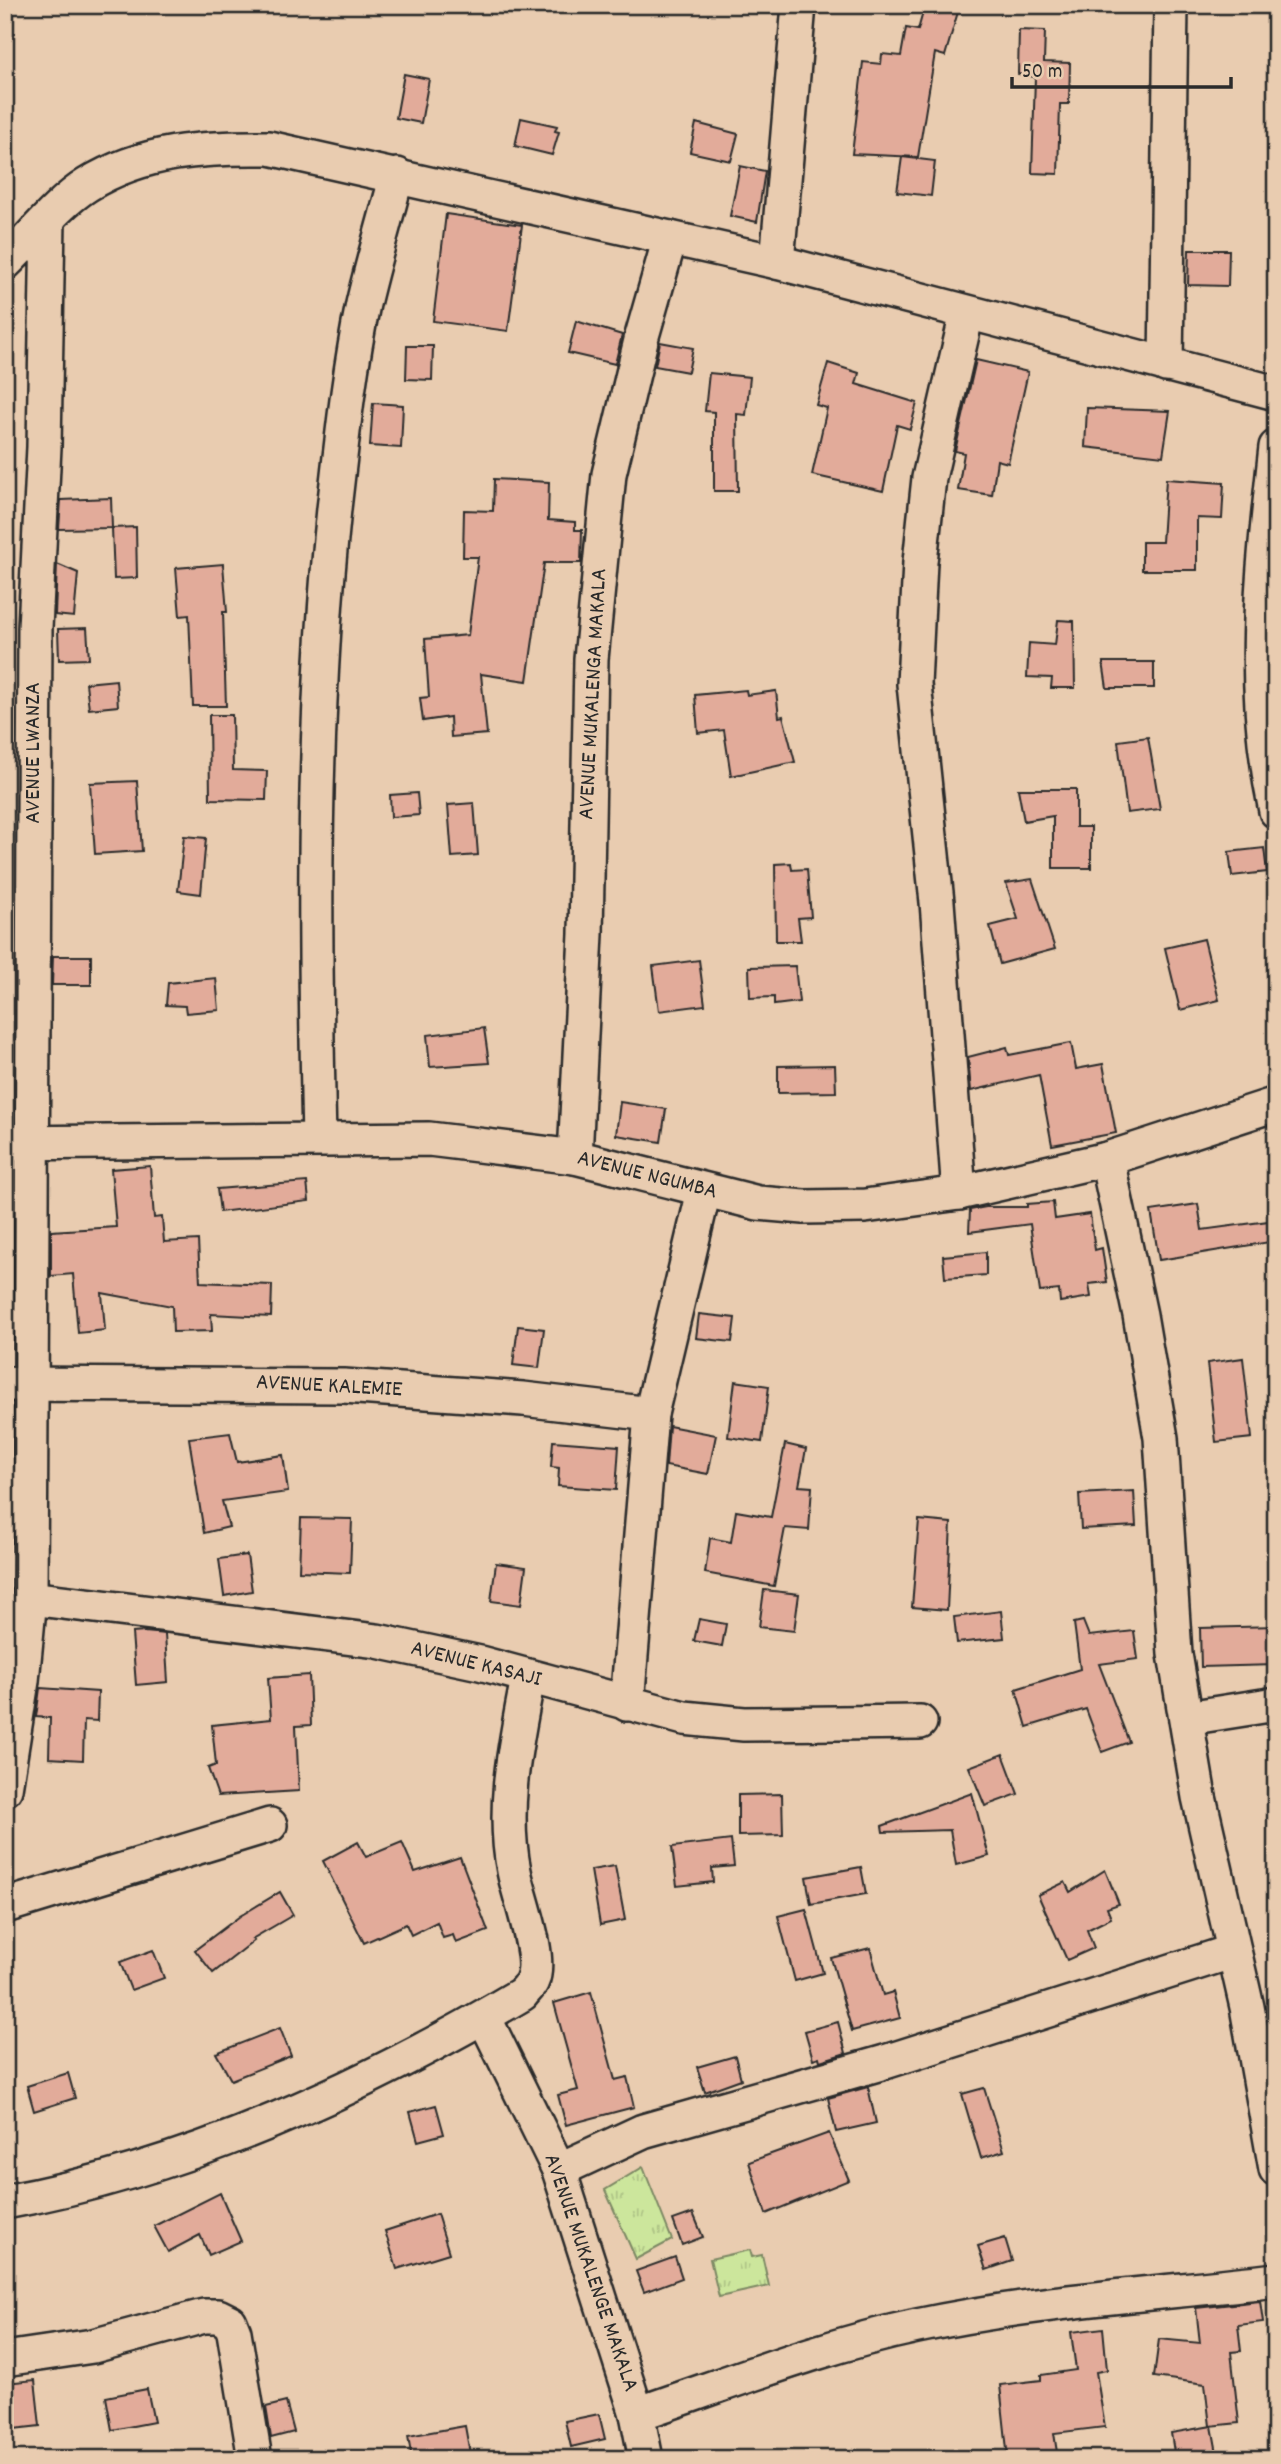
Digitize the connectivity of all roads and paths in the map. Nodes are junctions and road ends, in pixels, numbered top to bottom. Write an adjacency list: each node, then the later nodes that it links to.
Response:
1 (799, 5): 6 (street)
2 (1171, 5): 9 (street)
3 (397, 175): 4 (street); 5 (street); 14 (street)
4 (48, 220): 7 (street); 15 (street, AVENUE LWANZA)
5 (670, 238): 6 (street); 16 (street, AVENUE MUKALENGA MAKALA)
6 (778, 262): 8 (street)
7 (5, 263)
8 (967, 313): 9 (street); 19 (street)
9 (1166, 365): 10 (street)
10 (1276, 393)
11 (1276, 446): 12 (street)
12 (1276, 811)
13 (1276, 1104): 17 (street, AVENUE NGUMBA)
14 (319, 1139): 15 (street, AVENUE NGUMBA); 16 (street, AVENUE NGUMBA)
15 (18, 1143): 20 (street, AVENUE LWANZA)
16 (575, 1157): 18 (street, AVENUE NGUMBA)
17 (1107, 1159): 19 (street, AVENUE NGUMBA); 26 (street)
18 (704, 1191): 19 (street, AVENUE NGUMBA); 21 (street)
19 (959, 1193)
20 (18, 1383): 21 (street, AVENUE KALEMIE); 22 (street, AVENUE LWANZA)
21 (651, 1414): 24 (street)
22 (30, 1598): 23 (street, AVENUE KASAJI); 28 (street, AVENUE LWANZA)
23 (528, 1678): 24 (street, AVENUE KASAJI); 32 (street)
24 (627, 1704): 27 (street, AVENUE KASAJI)
25 (1276, 1704): 26 (street)
26 (1187, 1718): 31 (street)
27 (920, 1722)
28 (5, 1789)
29 (270, 1825): 30 (street)
30 (5, 1906)
31 (1234, 1951): 33 (street); 34 (street)
32 (484, 2017): 34 (street, AVENUE MUKALENGE MAKALA); 35 (street)
33 (1276, 2169)
34 (559, 2170): 38 (street, AVENUE MUKALENGE MAKALA)
35 (5, 2202)
36 (1276, 2280): 38 (street)
37 (5, 2359): 39 (street)
38 (637, 2414): 40 (street, AVENUE MUKALENGE MAKALA)
39 (255, 2459)
40 (646, 2459)

